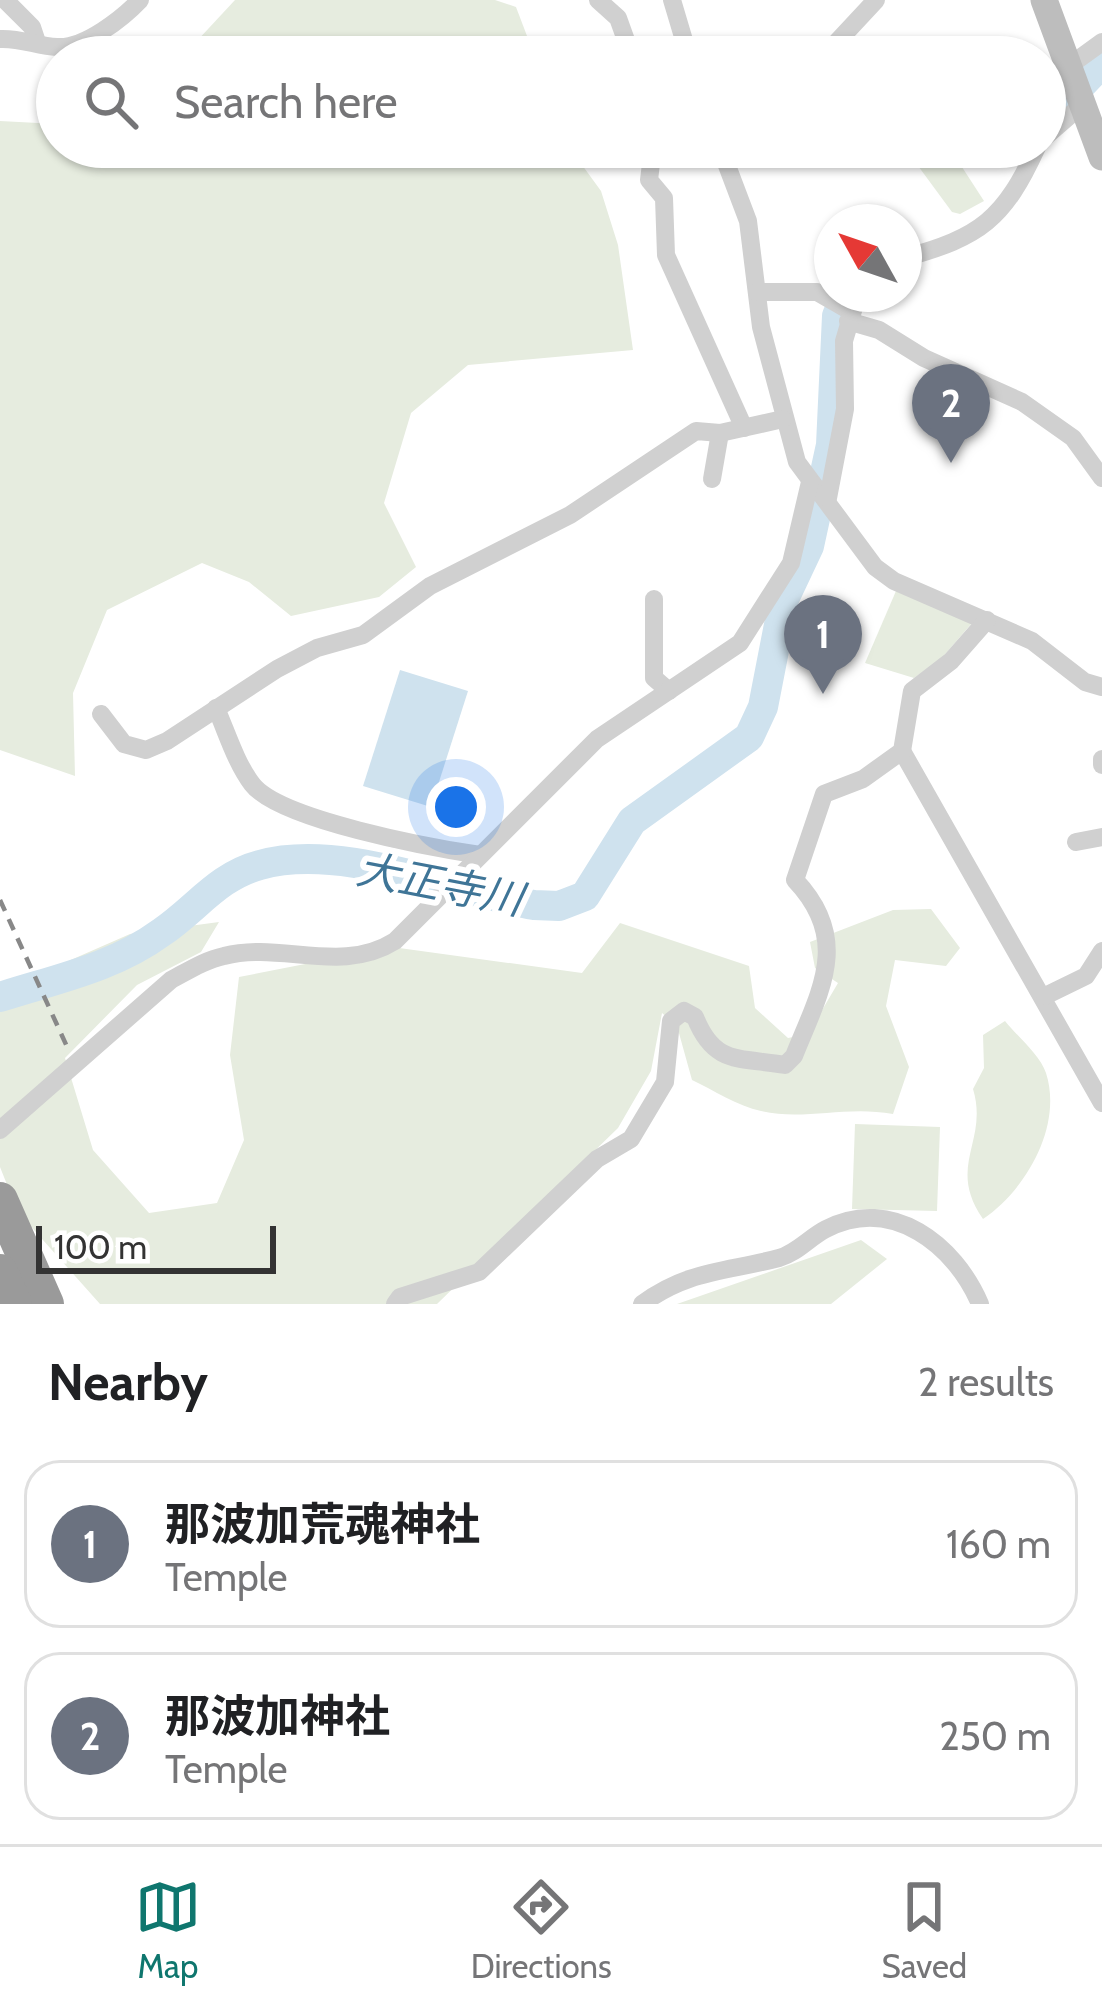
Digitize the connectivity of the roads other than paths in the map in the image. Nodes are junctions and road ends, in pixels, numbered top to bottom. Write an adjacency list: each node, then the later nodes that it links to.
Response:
1 (5, 0): 13 (street)
2 (598, 0): 8 (street)
3 (672, 0): 9 (street)
4 (876, 0): 10 (street)
5 (1044, 0): 11 (main road)
6 (127, 4): 7 (street)
7 (89, 36)
8 (624, 36)
9 (683, 36)
10 (843, 36)
11 (1059, 36)
12 (0, 39): 13 (street)
13 (36, 39)
14 (1102, 42): 16 (street)
15 (1066, 53): 16 (main road)
16 (1082, 92): 17 (main road)
17 (1102, 157)
18 (650, 168): 27 (street)
19 (728, 168): 22 (street)
20 (1028, 168): 21 (street)
21 (922, 252)
22 (757, 292): 23 (street); 26 (street)
23 (814, 295)
24 (847, 312): 31 (street)
25 (854, 312): 29 (street)
26 (783, 419): 27 (street); 31 (street)
27 (744, 428): 28 (street)
28 (720, 433): 30 (street); 36 (street)
29 (1102, 478)
30 (712, 479)
31 (819, 491): 33 (street); 35 (street)
32 (654, 599): 35 (street)
33 (987, 620): 34 (street); 38 (street)
34 (1102, 687)
35 (669, 692): 41 (street)
36 (216, 708): 37 (street); 41 (street)
37 (100, 714)
38 (902, 751): 43 (street); 50 (street)
39 (1102, 837): 40 (street)
40 (1076, 842)
41 (480, 854): 45 (street)
42 (1102, 951): 43 (street)
43 (1045, 996): 44 (street)
44 (1102, 1103)
45 (2, 1122)
46 (0, 1199): 49 (highway)
47 (0, 1272): 48 (highway)
48 (14, 1304)
49 (46, 1304)
50 (395, 1304)
51 (642, 1304): 52 (street)
52 (980, 1304)

